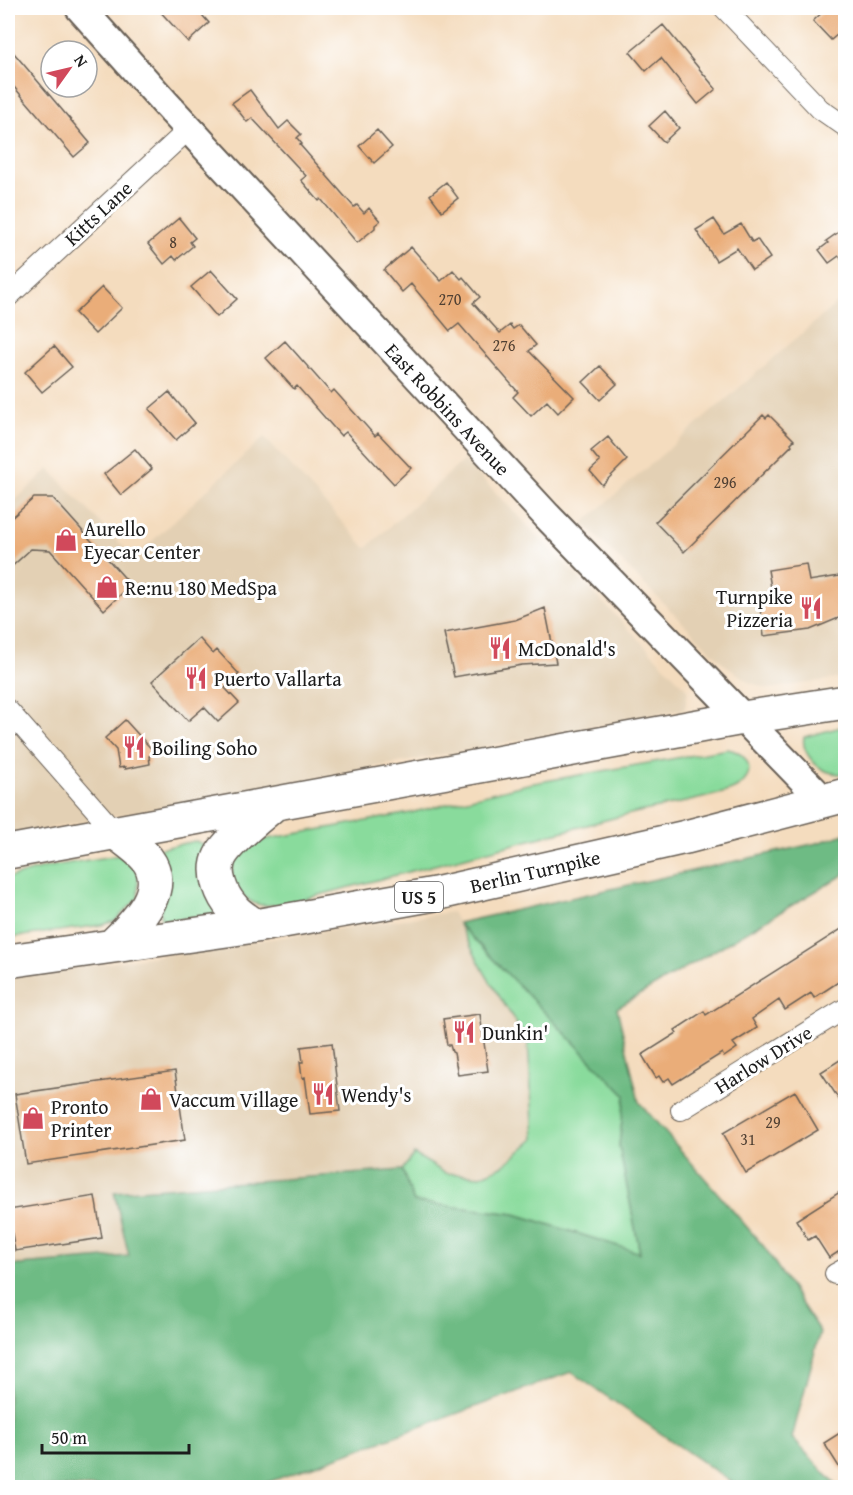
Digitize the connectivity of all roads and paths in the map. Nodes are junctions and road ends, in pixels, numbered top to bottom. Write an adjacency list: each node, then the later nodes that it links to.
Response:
1 (80, 8): 4 (main road, East Robbins Avenue)
2 (724, 8): 3 (street)
3 (846, 127)
4 (189, 129): 5 (street, Kitts Lane); 8 (main road, East Robbins Avenue)
5 (8, 297)
6 (846, 702): 8 (highway)
7 (8, 710): 11 (street)
8 (743, 718): 9 (main road, East Robbins Avenue); 10 (highway)
9 (835, 798): 13 (highway, Berlin Turnpike / US 5)
10 (273, 804): 11 (highway); 13 (highway)
11 (115, 832): 12 (highway); 14 (highway)
12 (8, 852)
13 (255, 926): 14 (highway, Berlin Turnpike / US 5)
14 (112, 946): 15 (highway, Berlin Turnpike / US 5)
15 (8, 961)
16 (846, 1008): 17 (street, Harlow Drive)
17 (681, 1110)

